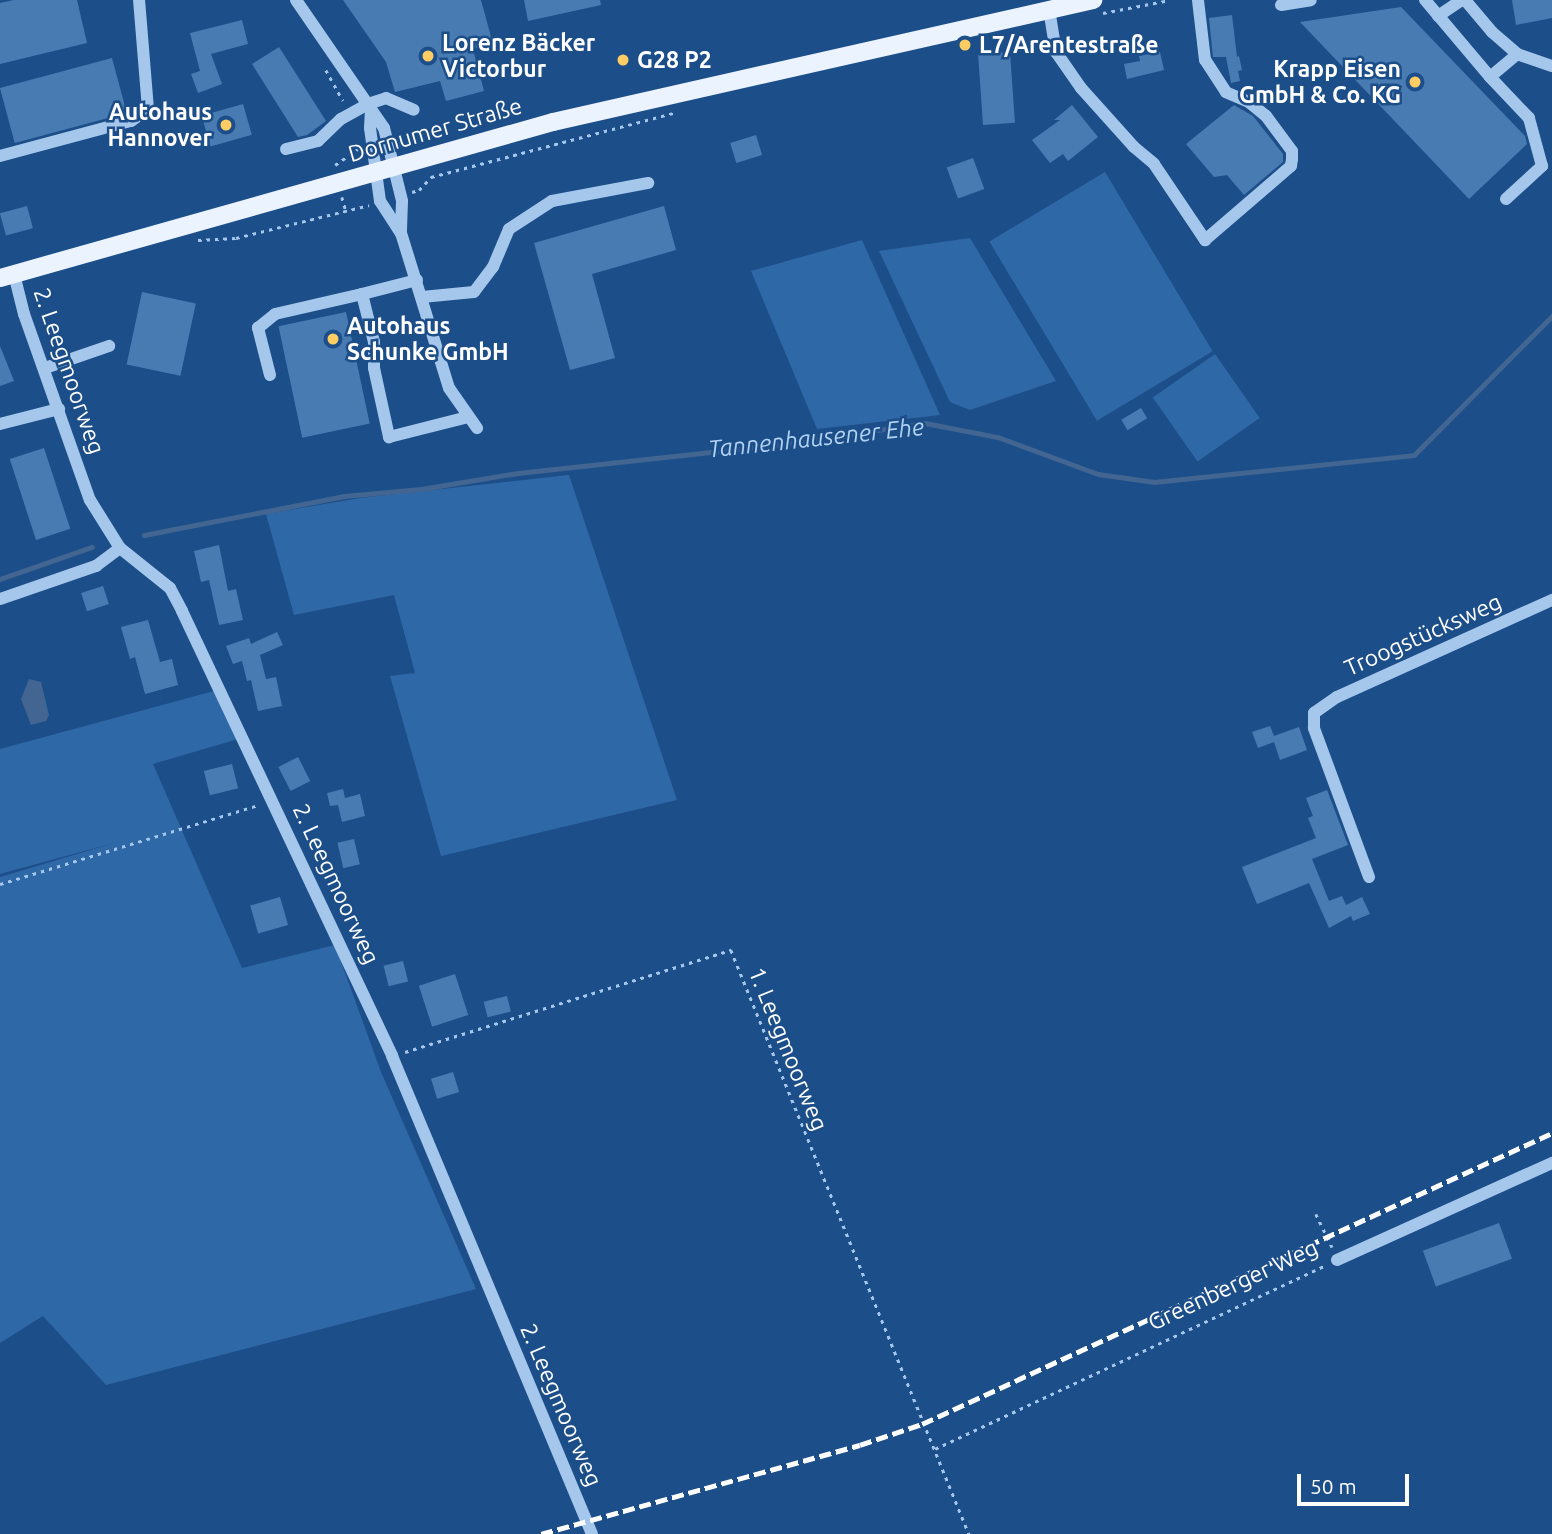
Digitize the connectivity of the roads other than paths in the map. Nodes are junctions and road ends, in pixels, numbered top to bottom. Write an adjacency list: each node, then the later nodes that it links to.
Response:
1 (139, 0): 17 (street)
2 (296, 0): 14 (street)
3 (1093, 0): 9 (main road, Dornumer Straße)
4 (1198, 0): 9 (street)
5 (1311, 0): 8 (street)
6 (1425, 0): 10 (street)
7 (1463, 0): 10 (street); 11 (street)
8 (1281, 5)
9 (1049, 9): 18 (main road, Dornumer Straße)
10 (1438, 16): 13 (street)
11 (1517, 54): 12 (street); 13 (street)
12 (1552, 66)
13 (1490, 78): 20 (street)
14 (370, 107): 15 (street); 16 (street); 18 (street)
15 (414, 110)
16 (286, 149)
17 (0, 156)
18 (385, 171): 21 (street); 21 (street); 22 (main road, Dornumer Straße)
19 (648, 183): 25 (street)
20 (1506, 199)
21 (401, 233): 23 (street)
22 (7, 276): 27 (street, 2. Leegmoorweg)
23 (417, 279): 24 (street); 25 (street)
24 (362, 294): 28 (street); 30 (street)
25 (422, 296): 30 (street)
26 (109, 346): 27 (street)
27 (45, 368): 29 (street, 2. Leegmoorweg)
28 (270, 375)
29 (59, 410): 31 (street); 33 (street, 2. Leegmoorweg)
30 (468, 417): 32 (street)
31 (0, 424)
32 (477, 428)
33 (120, 548): 34 (street); 39 (street, 2. Leegmoorweg)
34 (0, 599)
35 (1552, 600): 36 (street, Troogstücksweg)
36 (1368, 877)
37 (1552, 1163): 38 (street, Greenberger Weg)
38 (1337, 1260)
39 (592, 1534)

